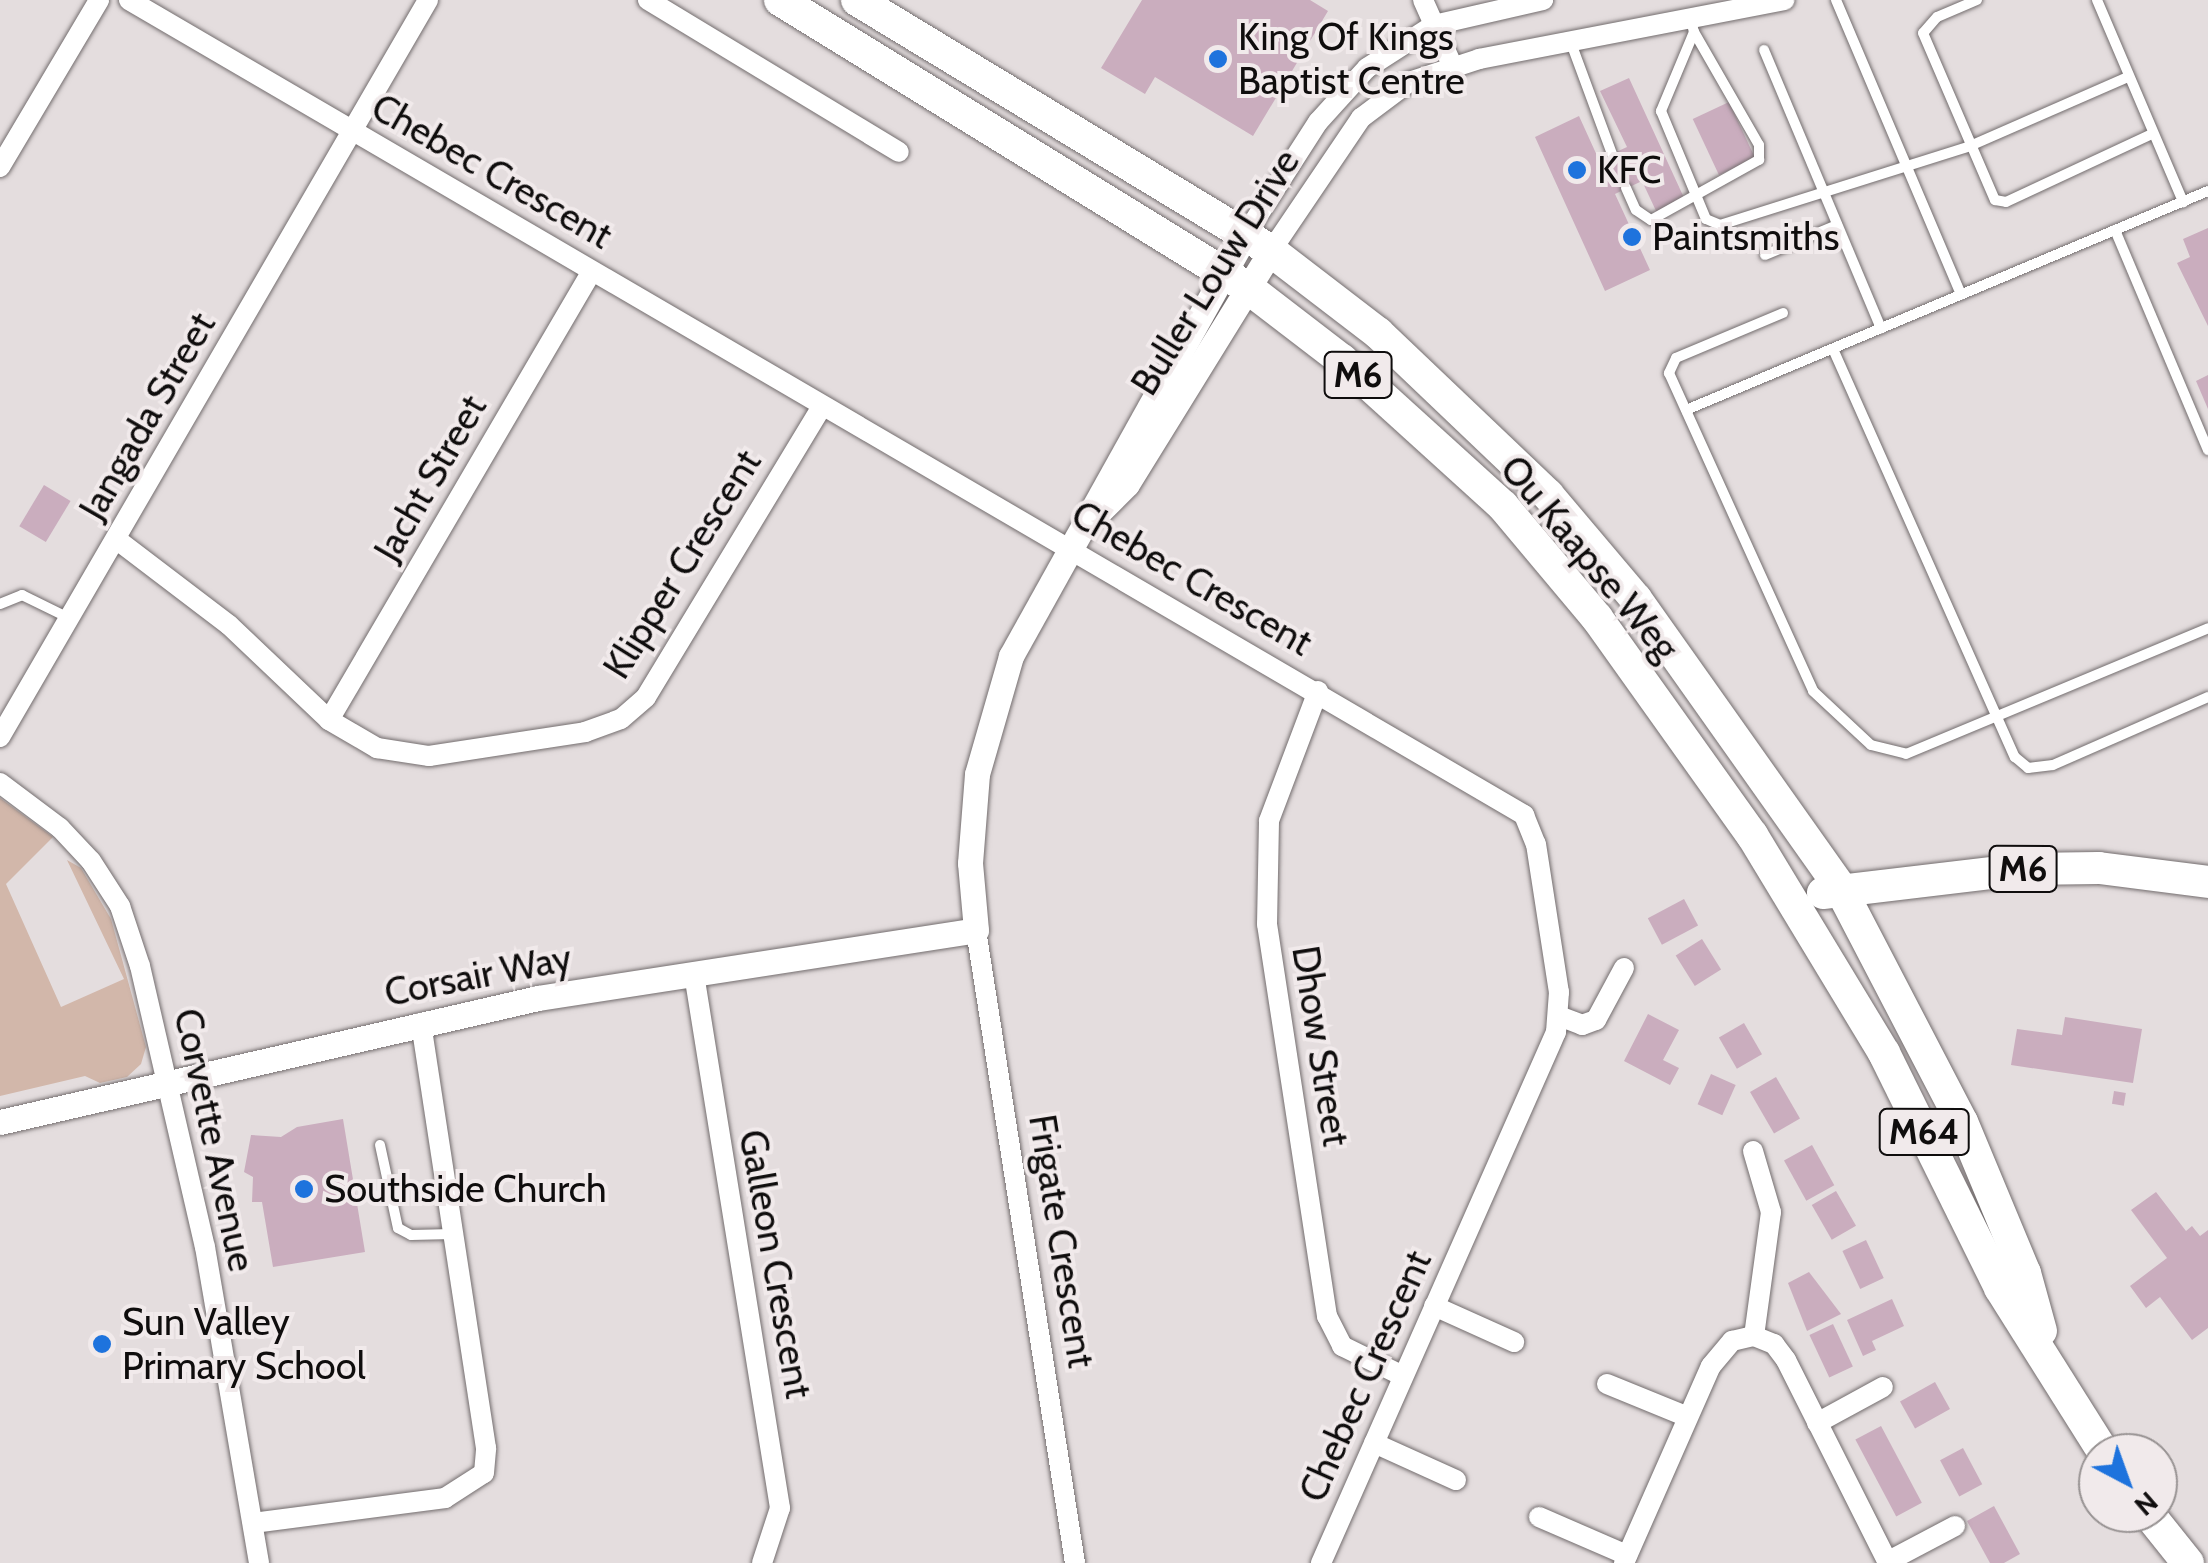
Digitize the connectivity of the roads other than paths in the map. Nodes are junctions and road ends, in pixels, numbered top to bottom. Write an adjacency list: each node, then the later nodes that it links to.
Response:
1 (99, 0): 26 (street)
2 (129, 0): 20 (street, Chebec Crescent)
3 (428, 0): 20 (street, Jangada Street)
4 (648, 0): 23 (street)
5 (780, 0): 37 (main road, Ou Kaapse Weg / M6)
6 (857, 0): 34 (main road, Ou Kaapse Weg / M6)
7 (1423, 0): 15 (street)
8 (1543, 0): 13 (street, Buller Louw Drive)
9 (1784, 0): 14 (street, Buller Louw Drive)
10 (1836, 0): 25 (lane)
11 (1977, 0): 22 (lane)
12 (2098, 0): 19 (lane)
13 (1521, 3): 15 (street, Buller Louw Drive)
14 (1692, 24): 16 (street, Buller Louw Drive); 30 (lane); 30 (lane)
15 (1434, 25): 18 (street); 34 (street, Buller Louw Drive)
16 (1571, 44): 18 (street, Buller Louw Drive); 24 (lane)
17 (1764, 50): 28 (lane)
18 (1453, 67): 34 (street, Buller Louw Drive)
19 (2128, 76): 21 (lane); 22 (lane)
20 (353, 130): 36 (street, Chebec Crescent); 45 (street, Jangada Street)
21 (2152, 134): 22 (lane); 31 (lane)
22 (1970, 146): 25 (lane)
23 (899, 152)
24 (1612, 154)
25 (1906, 166): 28 (lane); 38 (lane)
26 (0, 168)
27 (1626, 188): 30 (lane)
28 (1821, 188): 30 (lane); 32 (lane)
29 (2208, 191): 31 (lane)
30 (1695, 197)
31 (2183, 202): 33 (lane)
32 (1837, 225): 35 (lane); 40 (lane)
33 (2115, 230): 38 (lane); 44 (lane)
34 (1258, 242): 37 (street, Buller Louw Drive); 57 (main road, Ou Kaapse Weg / M6)
35 (1765, 255)
36 (592, 270): 42 (street, Chebec Crescent); 53 (street, Jacht Street)
37 (1235, 280): 46 (street, Buller Louw Drive); 58 (main road, Ou Kaapse Weg / M6)
38 (1961, 295): 40 (lane)
39 (1783, 313): 43 (lane)
40 (1881, 328): 41 (lane)
41 (1832, 349): 43 (lane); 52 (lane)
42 (822, 406): 46 (street, Chebec Crescent); 53 (street, Klipper Crescent)
43 (1686, 410): 52 (lane)
44 (2208, 450)
45 (116, 539): 48 (street, Jangada Street); 53 (street, Klipper Crescent)
46 (1075, 540): 50 (street, Chebec Crescent); 59 (street, Buller Louw Drive)
47 (0, 604): 48 (lane)
48 (69, 618): 54 (street, Jangada Street)
49 (2208, 628): 52 (lane)
50 (1318, 692): 62 (street, Chebec Crescent); 73 (street, Dhow Street)
51 (2208, 697): 52 (lane)
52 (1994, 717)
53 (329, 720)
54 (0, 737)
55 (0, 783): 64 (street, Corvette Avenue)
56 (2208, 882): 57 (main road, M6)
57 (1838, 886): 58 (main road, M6); 72 (main road, Ou Kaapse Weg / M64)
58 (1796, 904): 72 (main road, Ou Kaapse Weg / M64)
59 (976, 930): 61 (street, Corsair Way); 89 (street, Frigate Crescent)
60 (1624, 968): 62 (street)
61 (694, 974): 63 (street, Corsair Way); 88 (street, Galleon Crescent)
62 (1559, 1016): 69 (street, Chebec Crescent)
63 (421, 1022): 64 (street, Corsair Way); 68 (street)
64 (168, 1082): 65 (street, Corsair Way); 82 (street, Corvette Avenue)
65 (0, 1122)
66 (380, 1145): 68 (lane)
67 (1753, 1150): 70 (street)
68 (454, 1234): 82 (street)
69 (1434, 1306): 71 (street); 73 (street, Chebec Crescent)
70 (1754, 1336): 76 (street); 77 (street)
71 (1514, 1342)
72 (2050, 1360): 78 (main road, Ou Kaapse Weg / M64)
73 (1403, 1376): 79 (street, Chebec Crescent)
74 (1607, 1384): 76 (street)
75 (1882, 1387): 77 (street)
76 (1688, 1417): 85 (street)
77 (1816, 1423): 86 (street)
78 (2092, 1433)
79 (1374, 1443): 80 (street); 90 (street, Chebec Crescent)
80 (1456, 1480)
81 (1539, 1517): 85 (street)
82 (253, 1522): 87 (street, Corvette Avenue)
83 (1955, 1526): 86 (street)
84 (2164, 1533): 91 (main road)
85 (1626, 1559)
86 (1888, 1562)
87 (260, 1563)
88 (762, 1563)
89 (1075, 1563)
90 (1321, 1563)
91 (2188, 1563)

